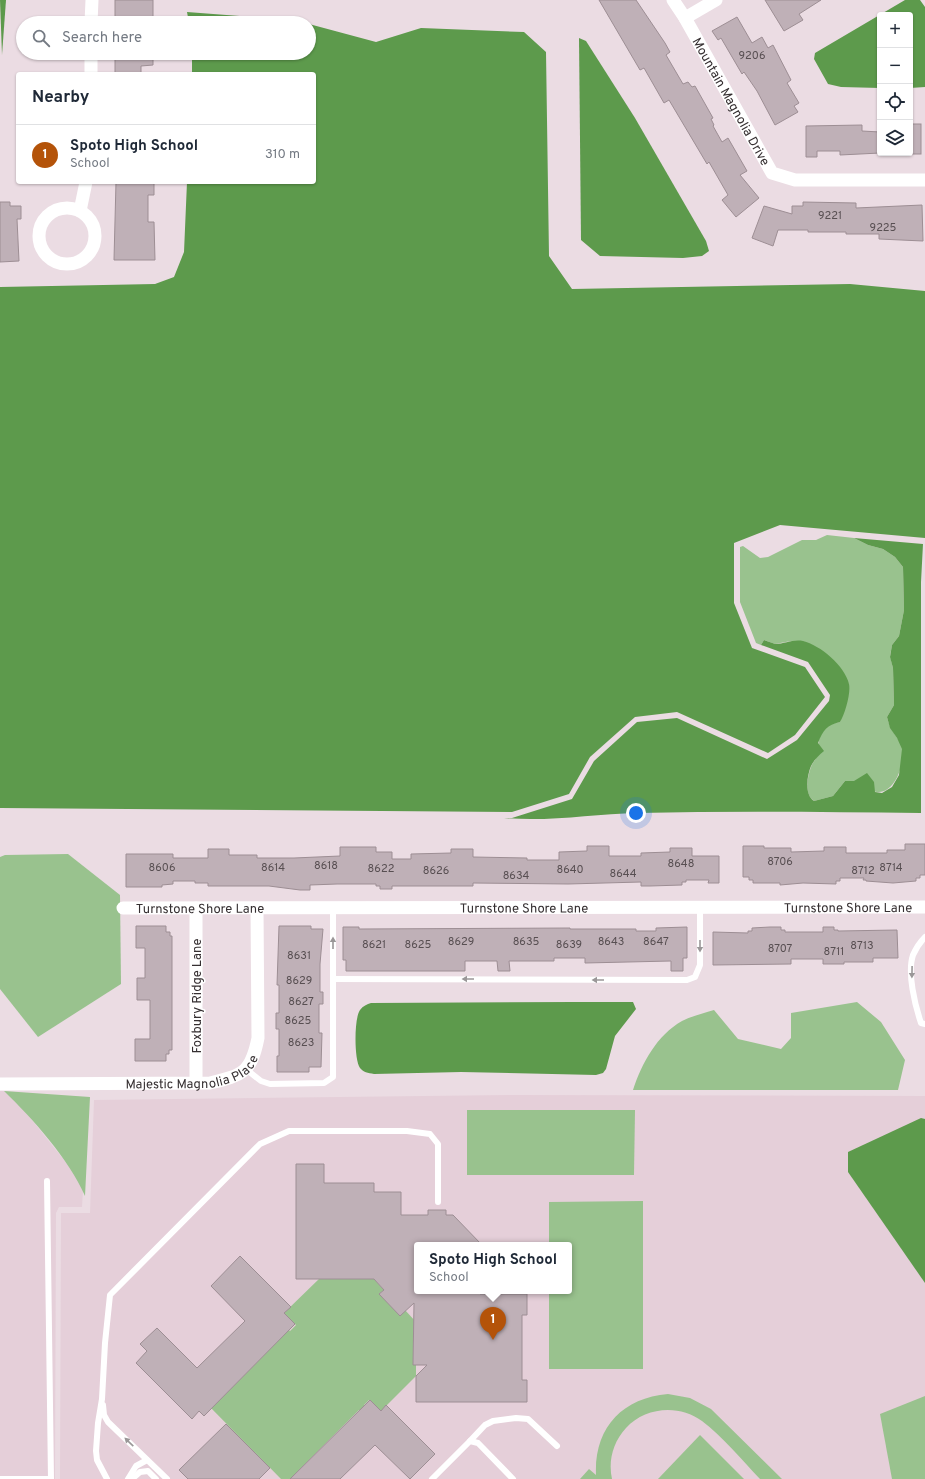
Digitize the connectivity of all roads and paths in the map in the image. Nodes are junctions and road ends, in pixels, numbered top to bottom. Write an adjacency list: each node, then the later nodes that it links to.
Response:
1 (92, 0): 4 (street)
2 (673, 0): 5 (street, Mountain Magnolia Drive)
3 (716, 0): 5 (street)
4 (92, 16)
5 (685, 18): 8 (street, Mountain Magnolia Drive)
6 (91, 60): 7 (street)
7 (91, 72)
8 (925, 180)
9 (86, 184): 10 (street)
10 (80, 211): 10 (street)
11 (700, 907): 12 (street, Turnstone Shore Lane); 16 (street, Turnstone Shore Lane); 18 (lane, one-way to 18)
12 (925, 907)
13 (122, 908): 14 (street, Turnstone Shore Lane)
14 (196, 908): 15 (street, Turnstone Shore Lane); 21 (street, Foxbury Ridge Lane)
15 (257, 908): 16 (street, Turnstone Shore Lane); 20 (street, Majestic Magnolia Place)
16 (333, 908): 18 (lane, one-way to 16)
17 (925, 937): 19 (lane, one-way to 19)
18 (333, 979): 20 (lane)
19 (925, 1024)
20 (247, 1070): 21 (street, Majestic Magnolia Place)
21 (196, 1083): 22 (street, Majestic Magnolia Place)
22 (0, 1084)
23 (47, 1181): 30 (lane)
24 (438, 1202): 25 (lane)
25 (102, 1399): 28 (lane, one-way to 25); 31 (lane)
26 (470, 1441): 27 (lane); 36 (lane); 37 (lane)
27 (557, 1446)
28 (147, 1460): 32 (lane); 35 (lane)
29 (0, 1478): 30 (lane)
30 (51, 1479)
31 (107, 1479)
32 (128, 1479)
33 (132, 1479): 34 (lane)
34 (156, 1479)
35 (167, 1479)
36 (432, 1479)
37 (513, 1479)

